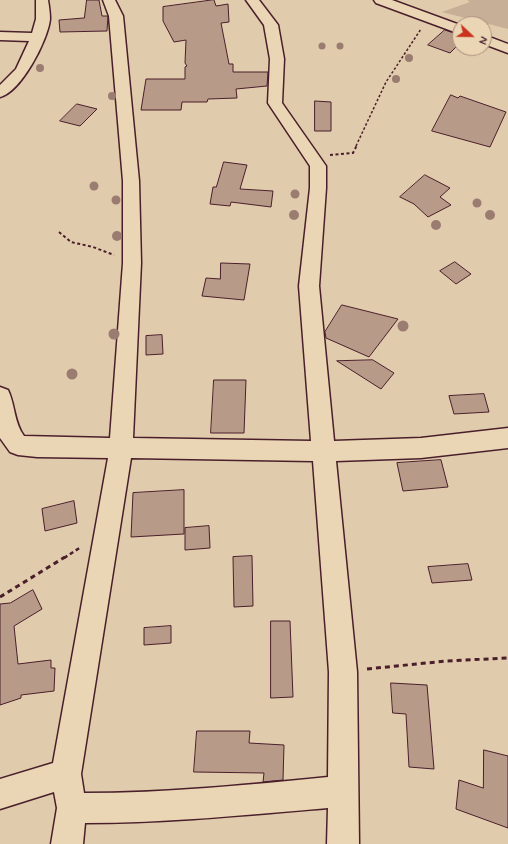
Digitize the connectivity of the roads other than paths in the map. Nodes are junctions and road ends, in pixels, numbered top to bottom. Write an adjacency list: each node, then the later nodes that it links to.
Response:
1 (42, 0): 7 (street)
2 (109, 0): 14 (street)
3 (252, 0): 15 (street)
4 (380, 0): 5 (street)
5 (452, 27)
6 (0, 36): 7 (street)
7 (38, 36): 10 (street)
8 (492, 42): 9 (street)
9 (508, 49)
10 (0, 93)
11 (0, 396): 12 (street)
12 (5, 434): 14 (street)
13 (508, 438): 15 (street)
14 (121, 448): 15 (street); 16 (street)
15 (324, 451): 17 (street)
16 (66, 774): 18 (street); 19 (street)
17 (344, 791): 19 (street); 21 (street)
18 (0, 794)
19 (72, 808): 20 (street)
20 (67, 844)
21 (344, 844)

